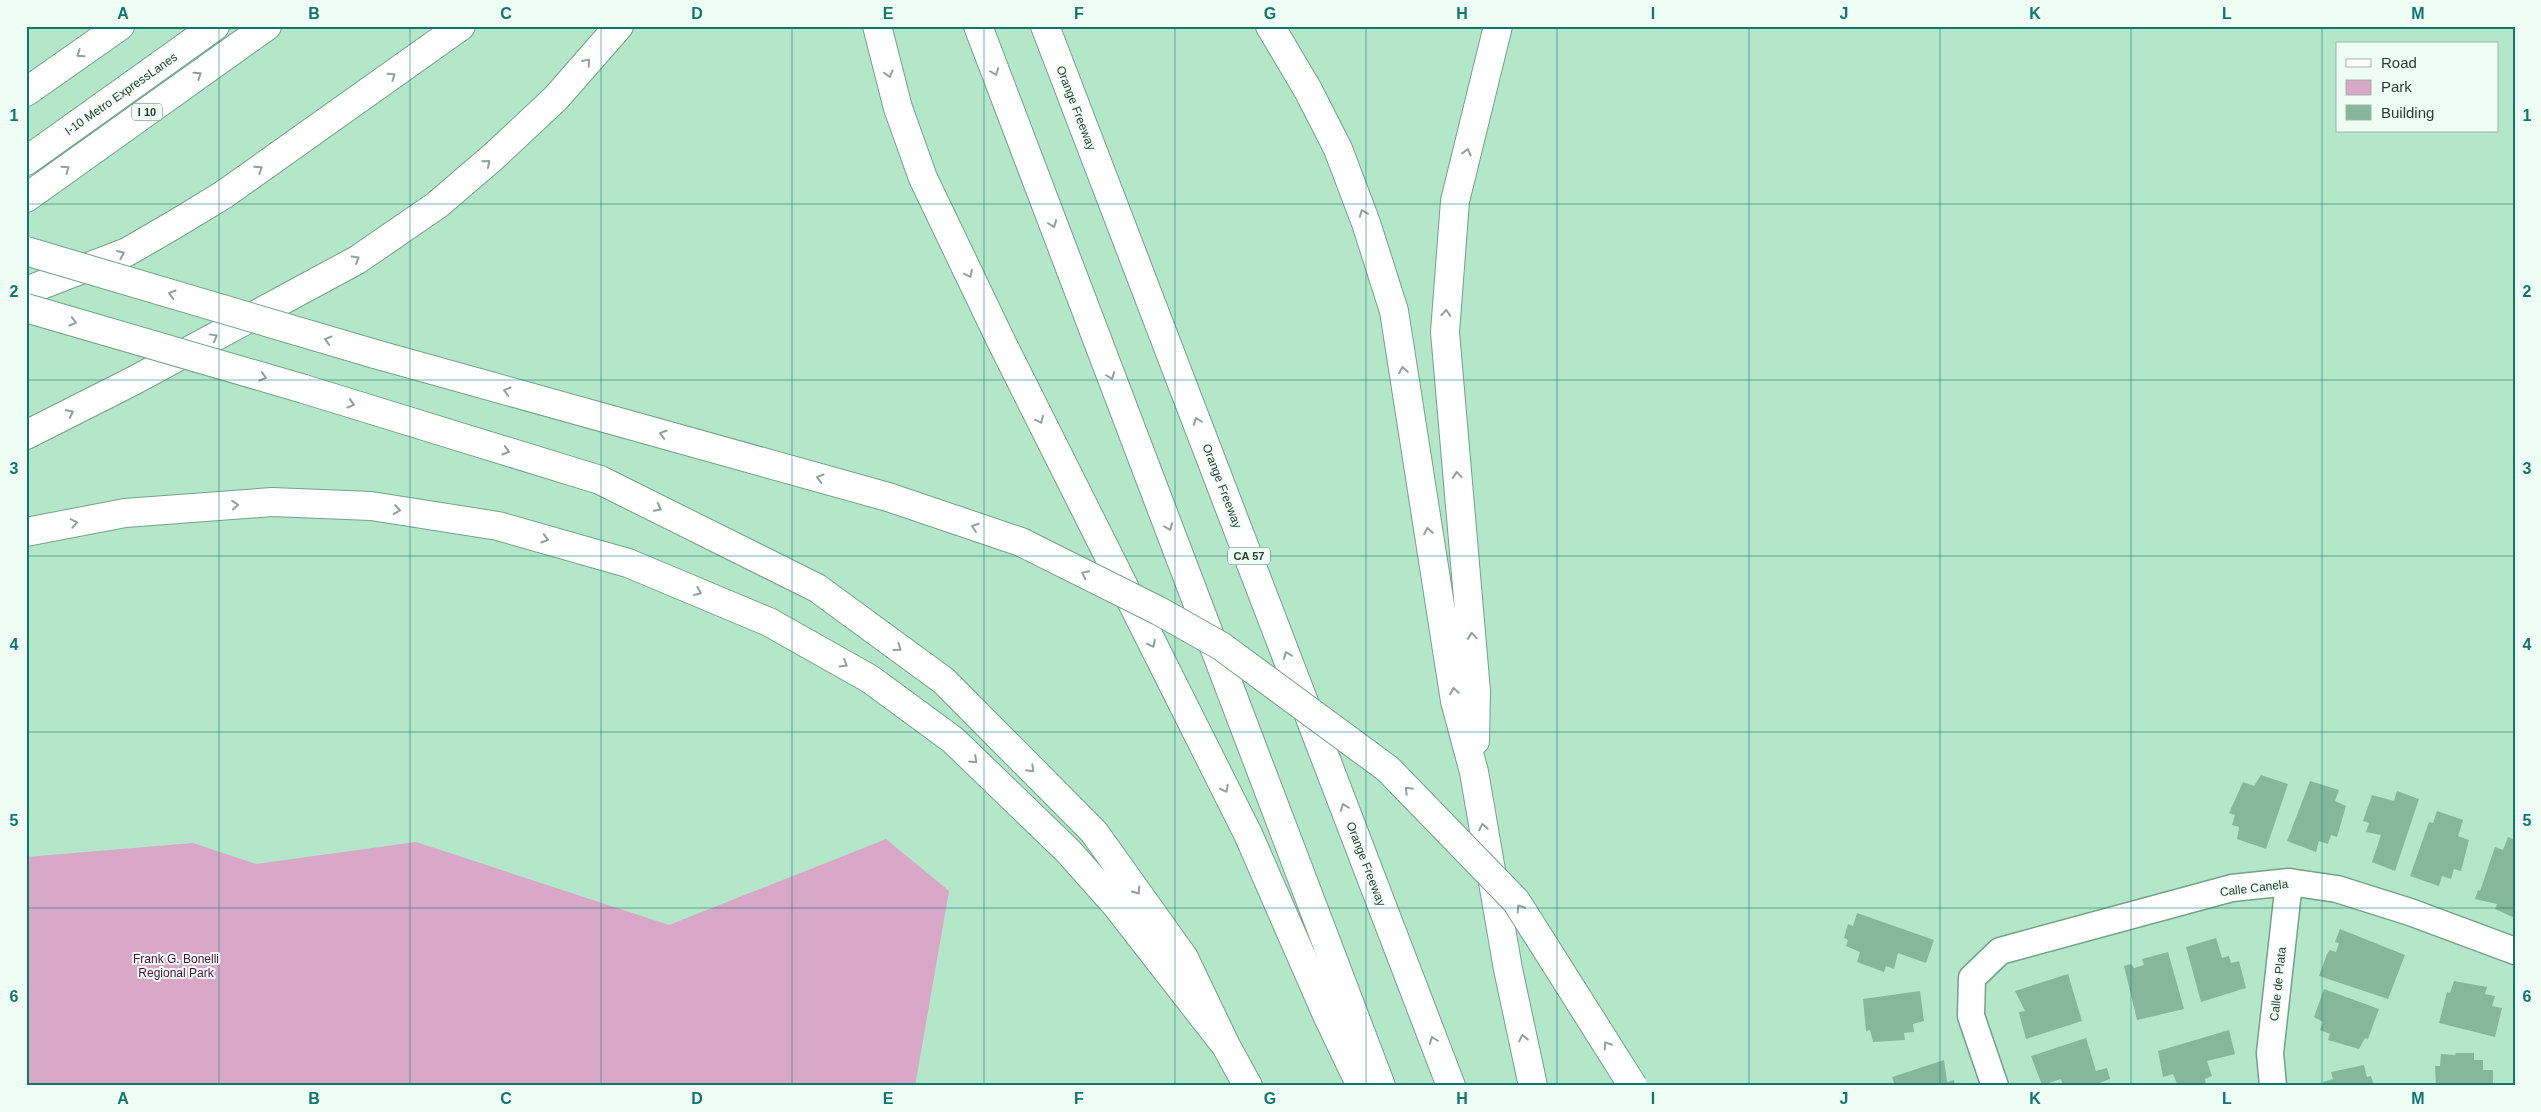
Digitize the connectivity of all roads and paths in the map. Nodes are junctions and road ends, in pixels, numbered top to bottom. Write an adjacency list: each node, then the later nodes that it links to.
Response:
1 (120, 26): 11 (highway, one-way to 11)
2 (215, 26): 12 (highway, I-10 Metro ExpressLanes)
3 (267, 26): 13 (highway, I 10, one-way to 3)
4 (461, 26): 15 (highway, one-way to 4)
5 (618, 26): 17 (highway, one-way to 5)
6 (877, 26): 24 (highway, one-way to 24)
7 (978, 26): 25 (highway, one-way to 25)
8 (1045, 26): 26 (highway, Orange Freeway / CA 57, one-way to 8)
9 (1270, 26): 19 (highway, one-way to 9)
10 (1498, 26): 19 (highway, one-way to 10)
11 (26, 92)
12 (26, 161)
13 (26, 198)
14 (26, 251): 28 (highway, one-way to 14, bridge)
15 (26, 291)
16 (26, 308): 22 (highway, one-way to 22, bridge)
17 (26, 435)
18 (26, 532): 22 (highway, one-way to 22)
19 (1474, 772): 27 (highway, one-way to 19)
20 (2289, 882): 21 (street, Calle Canela); 29 (street, Calle Canela); 30 (street, Calle de Plata)
21 (2515, 951)
22 (1226, 1046): 23 (highway)
23 (1248, 1086)
24 (1361, 1086)
25 (1381, 1086)
26 (1451, 1086)
27 (1533, 1086)
28 (1634, 1086)
29 (1995, 1086)
30 (2273, 1086)

